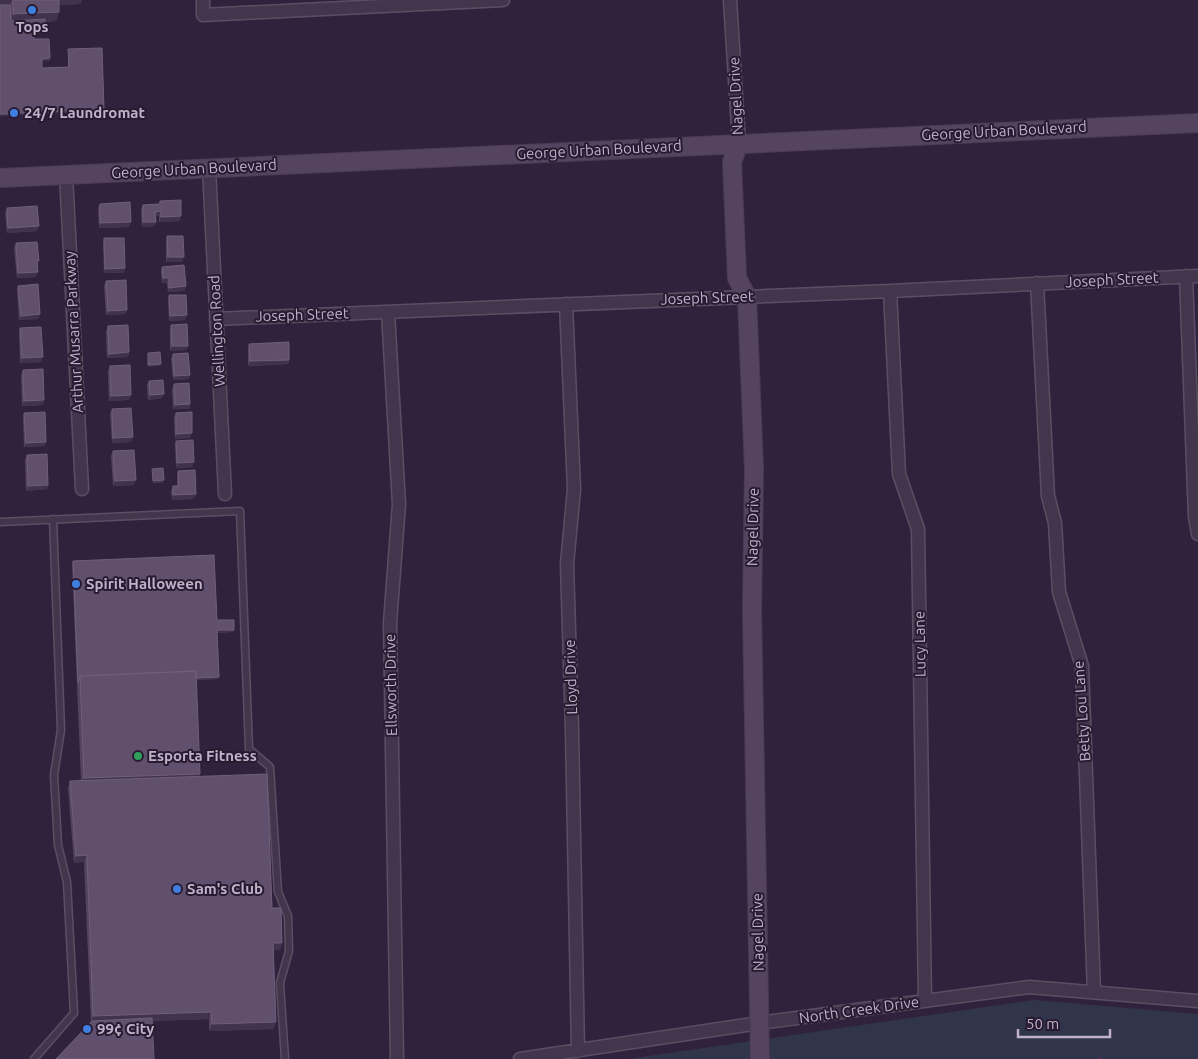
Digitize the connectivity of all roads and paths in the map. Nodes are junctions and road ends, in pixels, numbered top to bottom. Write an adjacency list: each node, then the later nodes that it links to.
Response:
1 (203, 0): 2 (street)
2 (503, 0)
3 (730, 0): 5 (street, Nagel Drive)
4 (1198, 123): 5 (street, George Urban Boulevard)
5 (739, 144): 6 (street, George Urban Boulevard); 12 (street, Nagel Drive)
6 (209, 168): 7 (street, George Urban Boulevard); 15 (street, Wellington Road)
7 (66, 175): 8 (street, George Urban Boulevard); 16 (street, Arthur Musarra Parkway)
8 (0, 178)
9 (1192, 276): 10 (street, Joseph Street); 20 (street)
10 (1037, 284): 11 (street, Joseph Street); 21 (street, Betty Lou Lane)
11 (890, 290): 12 (street, Joseph Street); 22 (street, Lucy Lane)
12 (746, 297): 13 (street, Joseph Street); 24 (street, Nagel Drive)
13 (566, 304): 14 (street, Joseph Street); 25 (street, Lloyd Drive)
14 (388, 312): 15 (street, Joseph Street); 28 (street, Ellsworth Drive)
15 (216, 319): 17 (street, Wellington Road)
16 (82, 489)
17 (225, 494)
18 (53, 519): 19 (lane); 26 (lane); 27 (lane)
19 (0, 522)
20 (1198, 534)
21 (1094, 992): 22 (street, North Creek Drive); 23 (street, North Creek Drive)
22 (925, 1001): 24 (street, North Creek Drive)
23 (1198, 1001)
24 (759, 1023): 25 (street, North Creek Drive); 30 (street, Nagel Drive)
25 (578, 1051): 29 (street, North Creek Drive)
26 (34, 1059)
27 (285, 1059)
28 (397, 1059)
29 (520, 1059)
30 (760, 1059)

